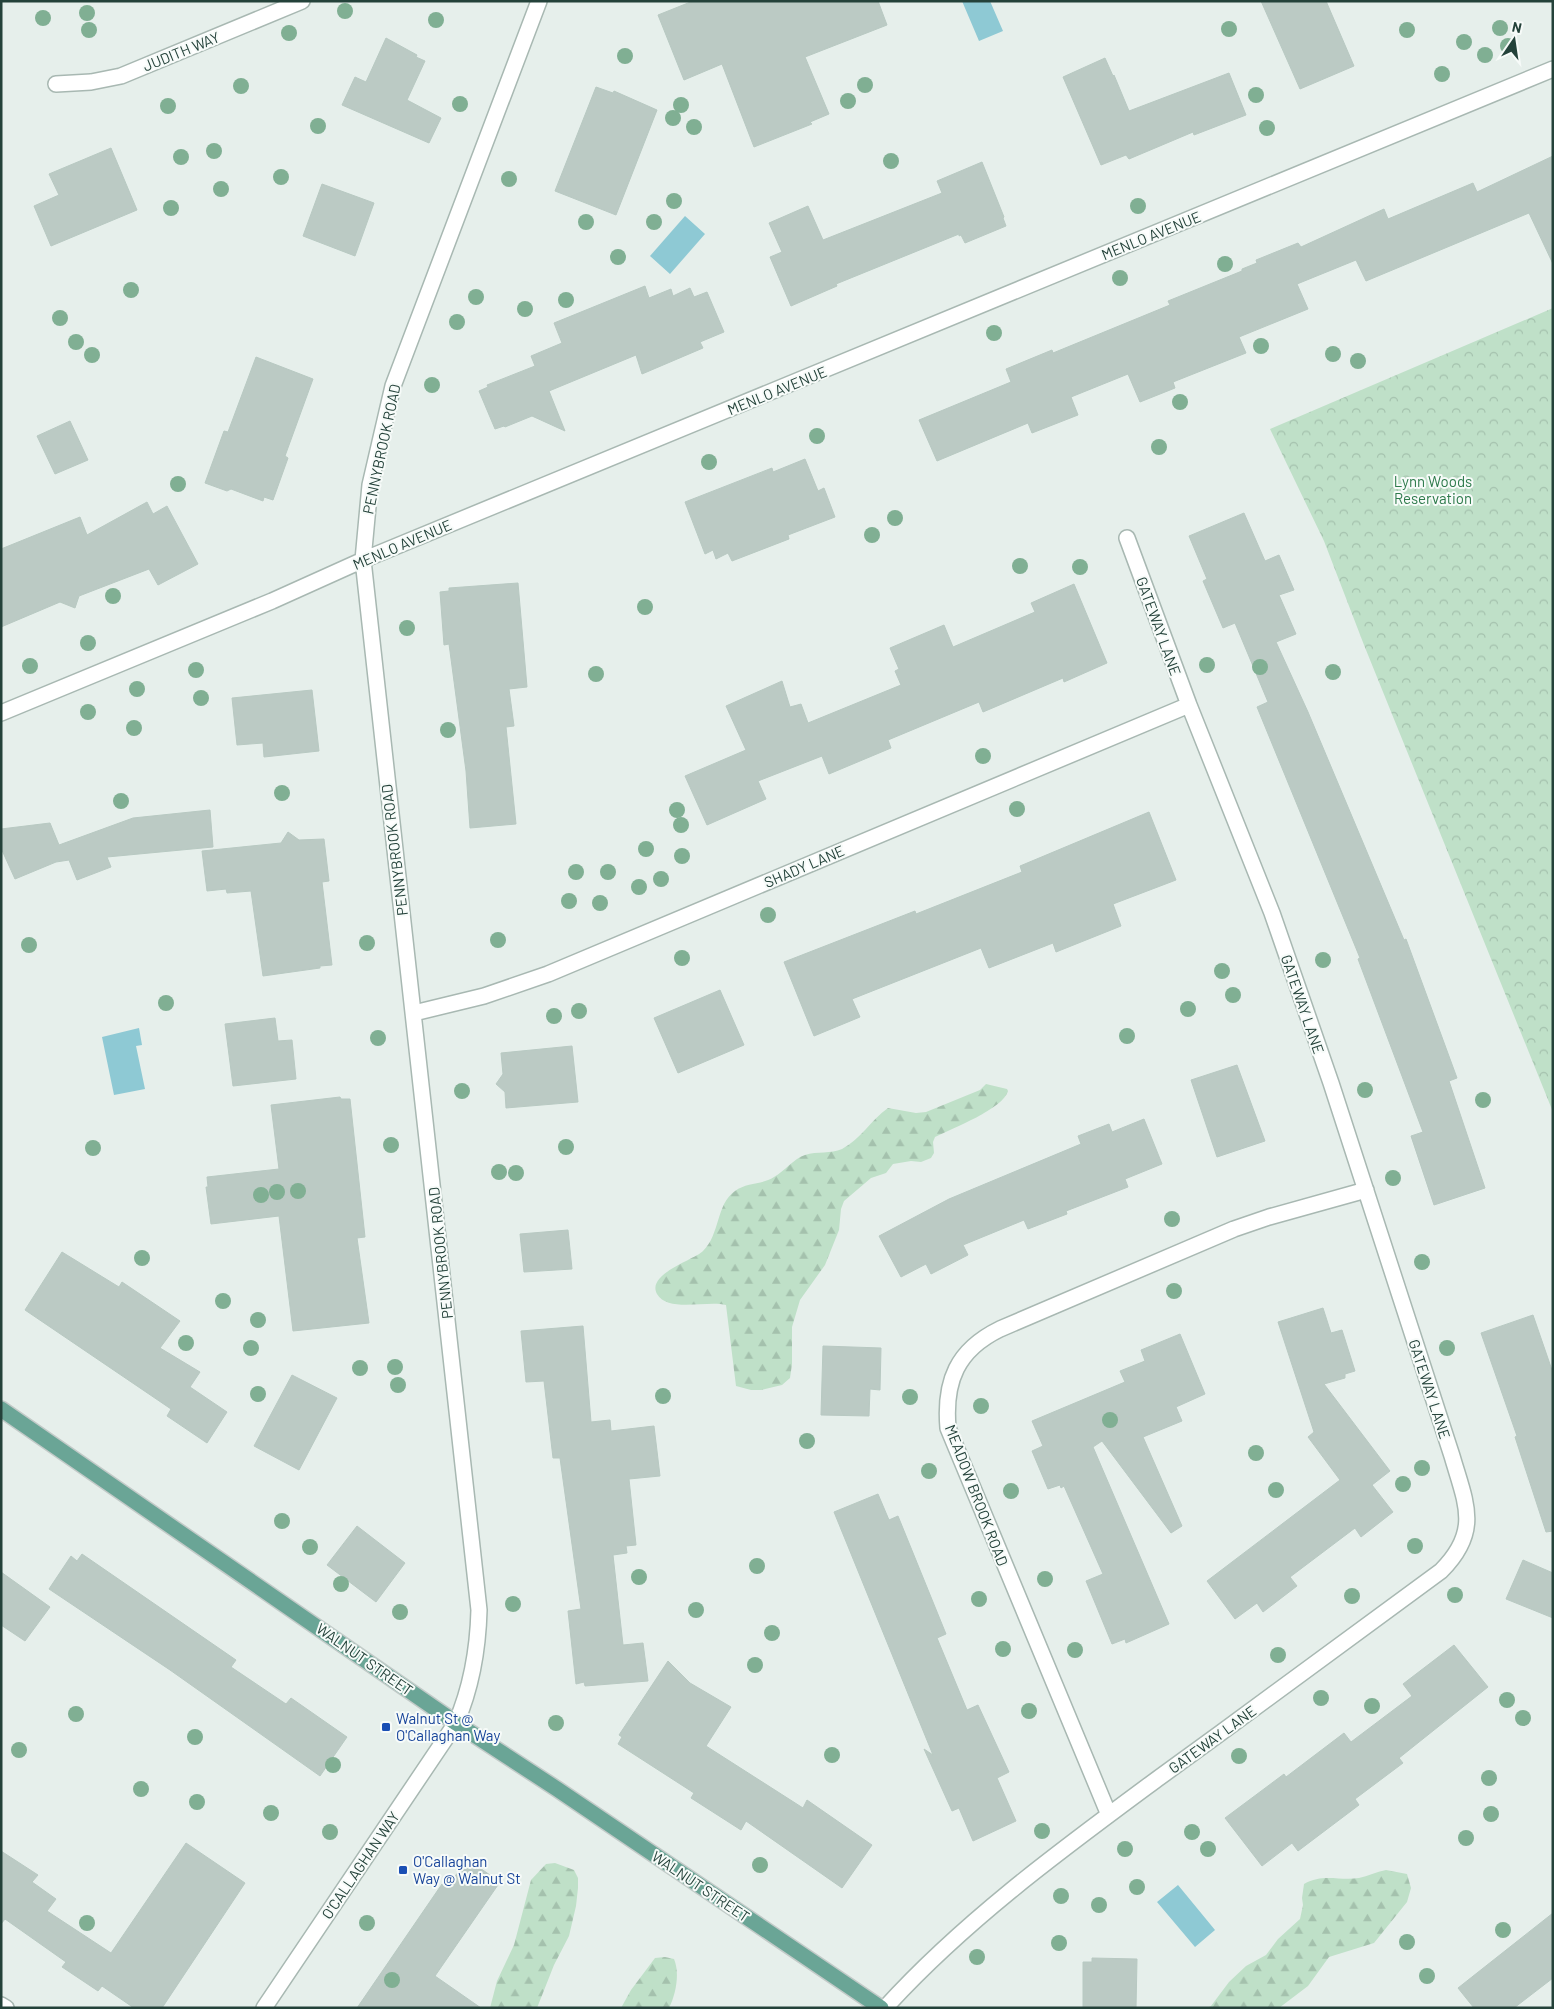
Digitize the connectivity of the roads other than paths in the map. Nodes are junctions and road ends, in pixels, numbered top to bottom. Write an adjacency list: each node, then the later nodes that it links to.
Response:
1 (302, 1): 4 (street, JUDITH WAY)
2 (539, 1): 6 (street, PENNYBROOK ROAD)
3 (1553, 68): 6 (street, MENLO AVENUE)
4 (56, 84)
5 (1127, 538): 7 (street, GATEWAY LANE)
6 (363, 560): 8 (street, MENLO AVENUE); 9 (street, PENNYBROOK ROAD)
7 (1189, 705): 9 (street, SHADY LANE); 10 (street, GATEWAY LANE)
8 (1, 714)
9 (414, 1012): 12 (street, PENNYBROOK ROAD)
10 (1366, 1190): 13 (street, GATEWAY LANE); 13 (street, MEADOW BROOK ROAD)
11 (1, 1409): 12 (main road, WALNUT STREET)
12 (456, 1723): 16 (street, O'CALLAGHAN WAY); 17 (main road, WALNUT STREET)
13 (1109, 1815): 18 (street, GATEWAY LANE)
14 (1, 2005): 15 (street)
15 (6, 2008)
16 (264, 2008)
17 (881, 2008)
18 (885, 2008)

